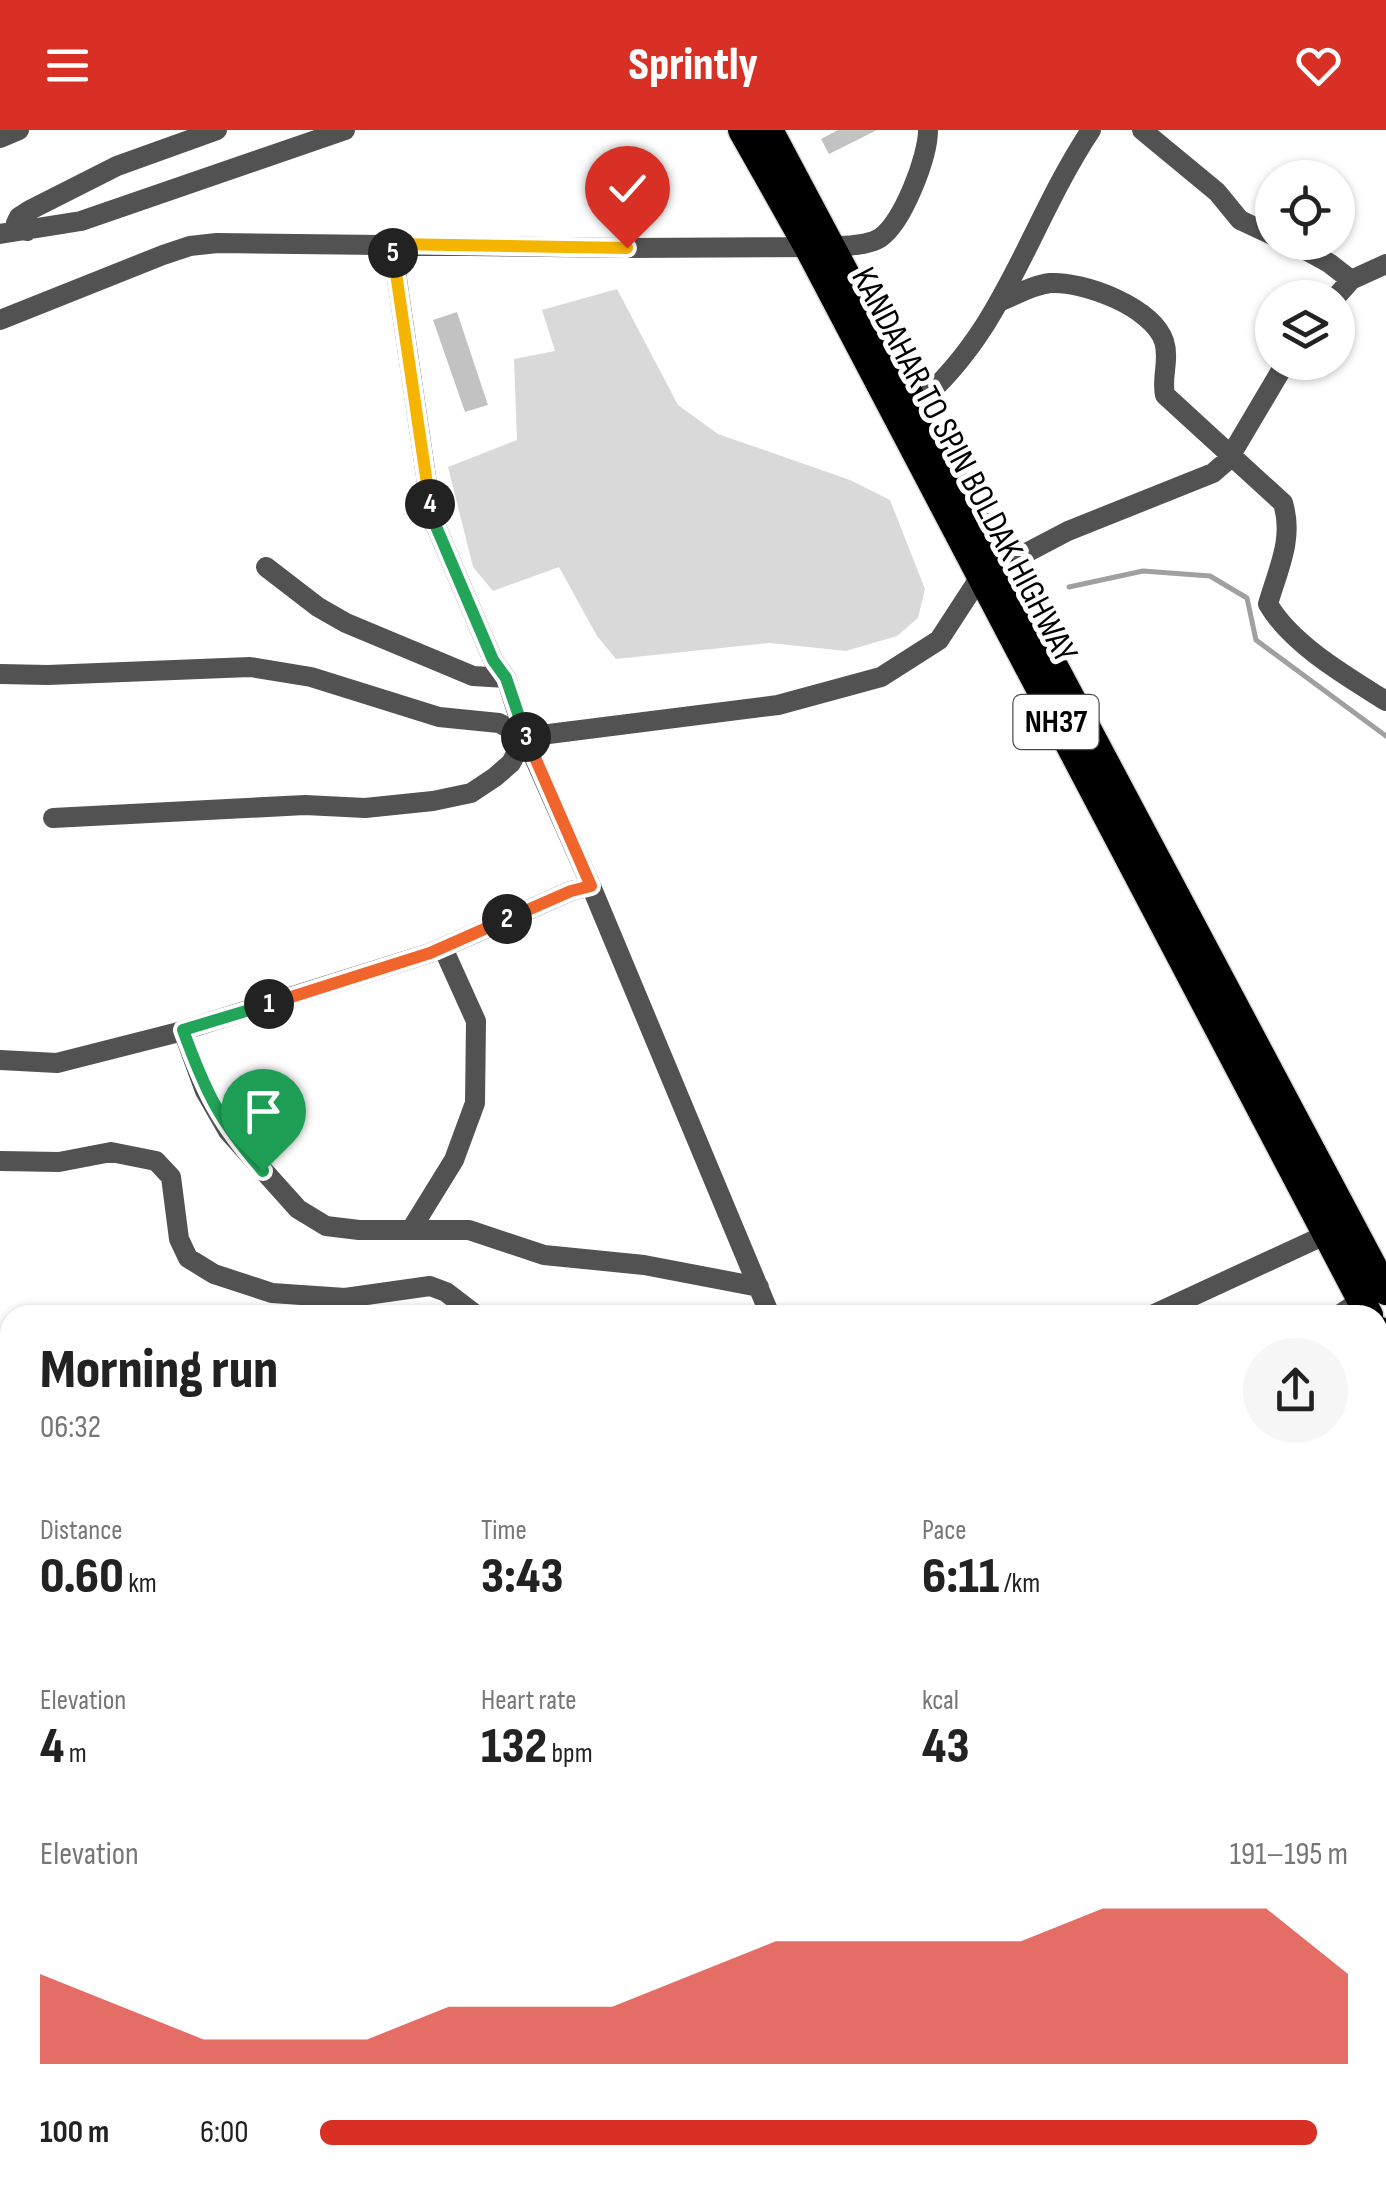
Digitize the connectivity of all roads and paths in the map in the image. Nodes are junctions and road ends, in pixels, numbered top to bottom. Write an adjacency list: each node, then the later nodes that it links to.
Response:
1 (19, 130): 9 (street)
2 (217, 130): 11 (street)
3 (345, 130): 11 (street)
4 (742, 130): 14 (highway, KANDAHAR TO SPIN BOLDAK HIGHWAY / NH37)
5 (770, 130): 14 (highway, KANDAHAR TO SPIN BOLDAK HIGHWAY / NH37)
6 (928, 130): 14 (street)
7 (1091, 130): 18 (street)
8 (1142, 130): 10 (street)
9 (0, 138)
10 (1255, 227)
11 (27, 231): 12 (street)
12 (0, 234)
13 (392, 244): 14 (street); 19 (street); 26 (street)
14 (820, 247): 21 (highway, KANDAHAR TO SPIN BOLDAK HIGHWAY / NH37); 24 (highway, KANDAHAR TO SPIN BOLDAK HIGHWAY / NH37)
15 (1324, 260): 17 (street)
16 (1386, 264): 17 (street)
17 (1351, 280)
18 (999, 302): 21 (street); 22 (street)
19 (0, 320)
20 (1275, 380): 22 (street)
21 (916, 405): 24 (highway, KANDAHAR TO SPIN BOLDAK HIGHWAY / NH37)
22 (1230, 456): 24 (street); 27 (street)
23 (266, 567): 26 (street)
24 (991, 570): 28 (street); 36 (highway, KANDAHAR TO SPIN BOLDAK HIGHWAY / NH37); 41 (highway, KANDAHAR TO SPIN BOLDAK HIGHWAY / NH37)
25 (0, 674): 28 (street)
26 (506, 678): 28 (street)
27 (1386, 701)
28 (525, 736): 29 (street); 30 (street)
29 (53, 818)
30 (591, 886): 31 (street); 37 (street)
31 (442, 948): 32 (street); 35 (street)
32 (183, 1030): 33 (street); 35 (street)
33 (0, 1060)
34 (0, 1161): 38 (street)
35 (412, 1228): 37 (street)
36 (1325, 1235): 40 (street); 42 (highway, KANDAHAR TO SPIN BOLDAK HIGHWAY / NH37)
37 (759, 1287): 39 (street)
38 (463, 1305)
39 (766, 1305)
40 (1174, 1305)
41 (1367, 1305)
42 (1367, 1305)

